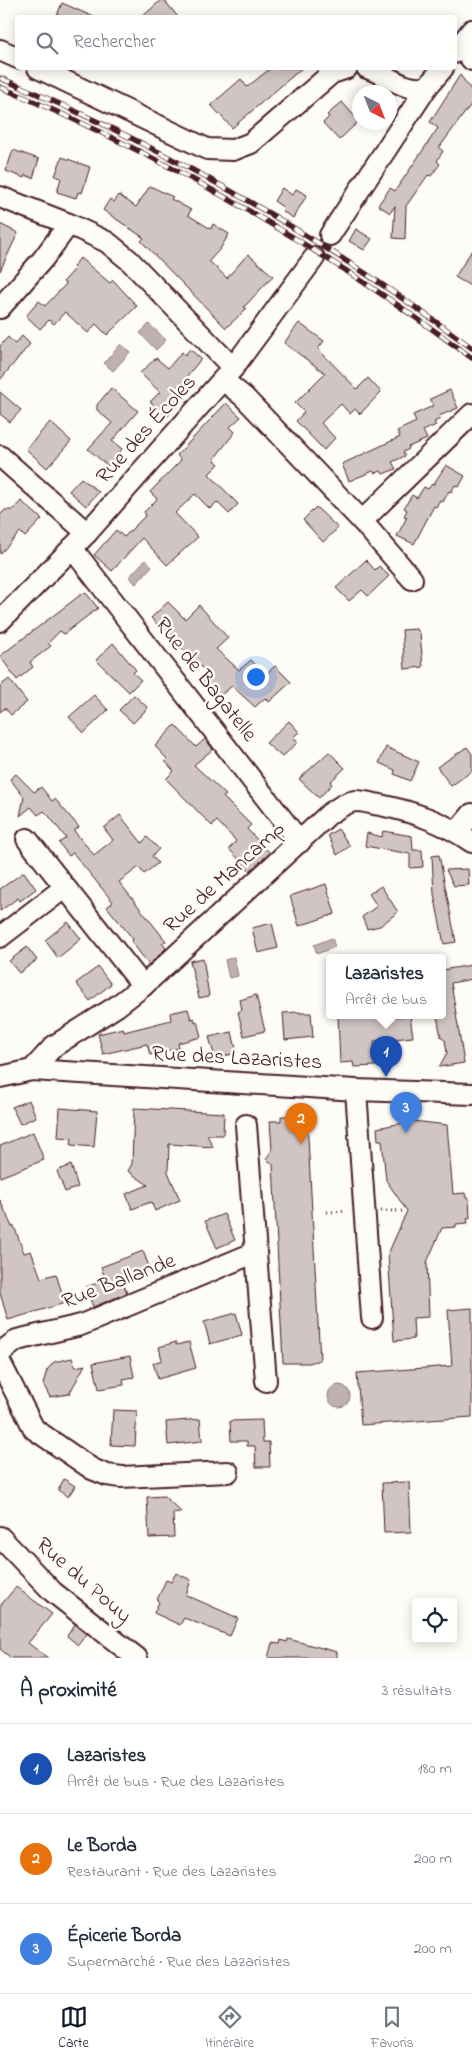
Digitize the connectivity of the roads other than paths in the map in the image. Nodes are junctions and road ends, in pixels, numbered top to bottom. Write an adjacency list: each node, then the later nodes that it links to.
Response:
1 (0, 50): 2 (street)
2 (15, 57)
3 (42, 70): 4 (street)
4 (341, 70)
5 (371, 70): 7 (street)
6 (441, 70): 7 (street)
7 (427, 87): 10 (street)
8 (0, 197): 9 (street)
9 (69, 224): 12 (street); 13 (street)
10 (330, 235)
11 (314, 258): 13 (street, Rue des Écoles)
12 (0, 308)
13 (228, 374): 16 (street); 17 (street, Rue des Écoles)
14 (472, 414): 16 (street)
15 (0, 456): 17 (street)
16 (362, 521): 19 (street)
17 (87, 533): 18 (street, Rue des Écoles)
18 (72, 548): 20 (street, Rue des Écoles); 24 (street, Rue de Bagatelle)
19 (412, 579)
20 (0, 621)
21 (472, 814): 22 (street)
22 (465, 837): 24 (street, Rue de Mancamp)
23 (27, 839): 25 (street)
24 (300, 842): 27 (street, Rue de Mancamp)
25 (64, 888): 26 (street); 27 (street)
26 (0, 937)
27 (143, 986): 28 (street, Rue de Mancamp)
28 (32, 1070): 29 (street, Rue des Lazaristes); 30 (street, Rue des Lazaristes)
29 (0, 1077)
30 (356, 1090): 31 (street, Rue des Lazaristes); 34 (street)
31 (472, 1094)
32 (246, 1125): 33 (street)
33 (256, 1252): 35 (street, Rue Ballande); 37 (street)
34 (372, 1318)
35 (0, 1353)
36 (0, 1362): 38 (street)
37 (266, 1381)
38 (228, 1472)
39 (0, 1537): 40 (street, Rue du Pouy)
40 (137, 1658)

